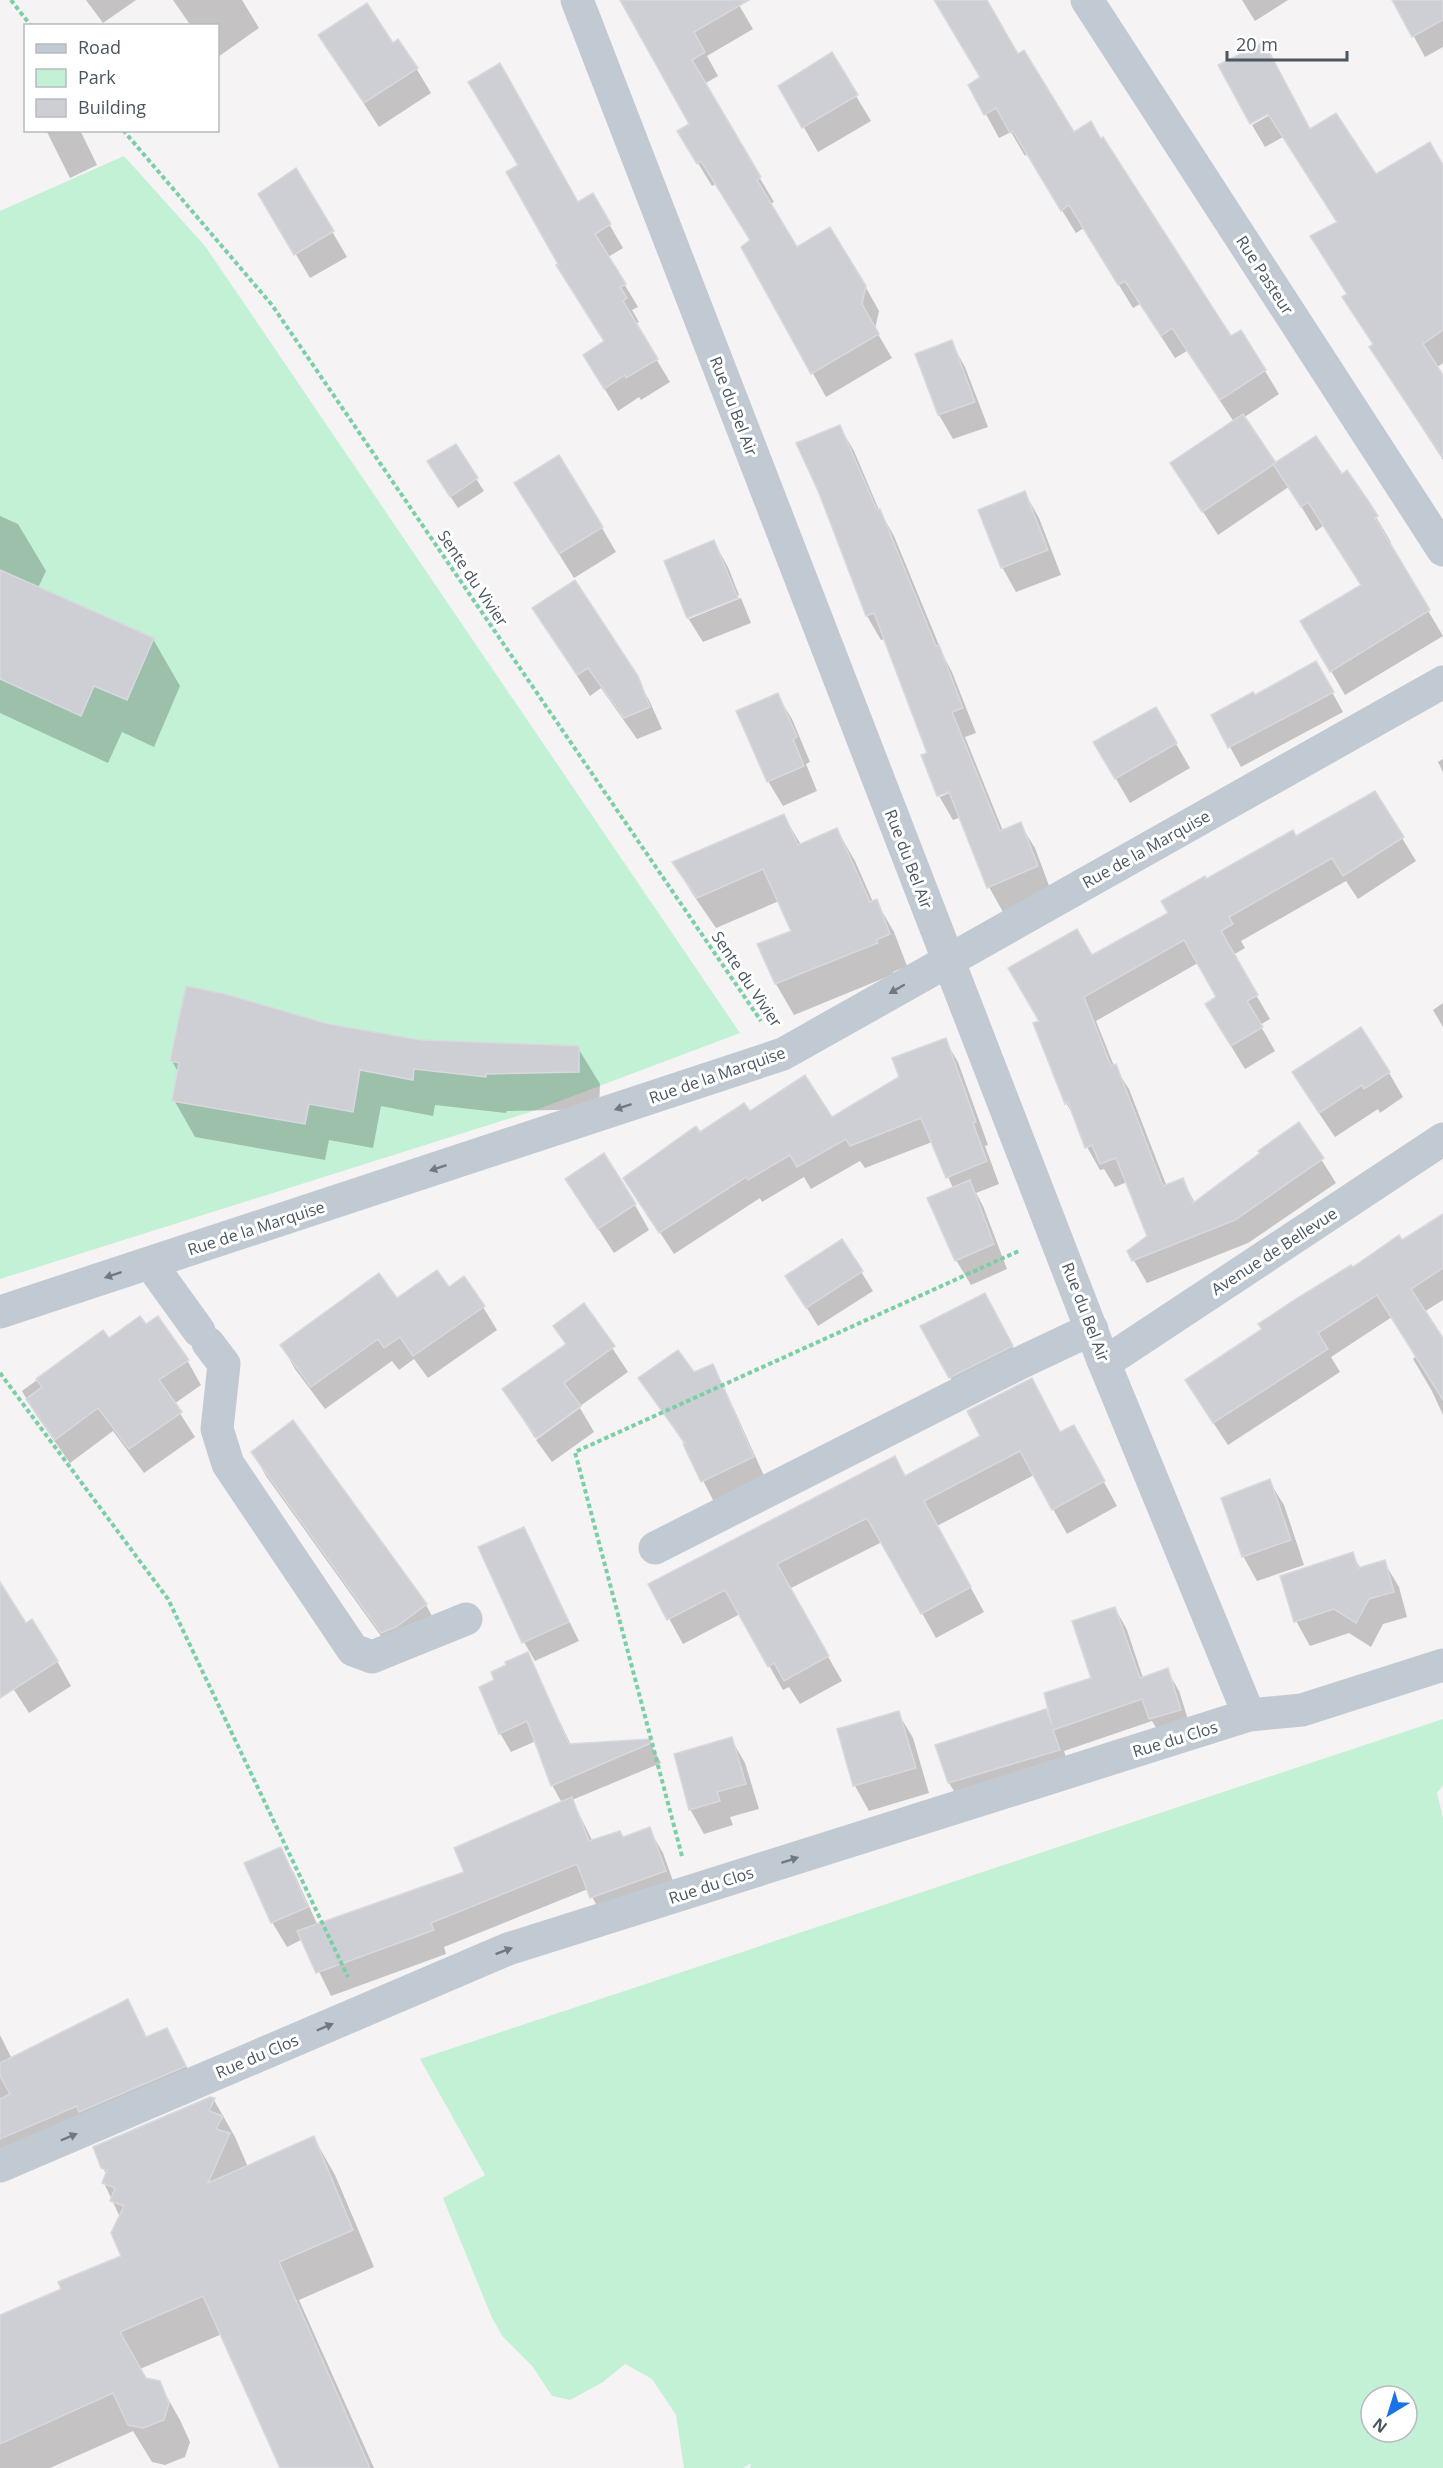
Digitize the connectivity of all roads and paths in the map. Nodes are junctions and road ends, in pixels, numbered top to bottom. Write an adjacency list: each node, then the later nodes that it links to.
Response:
1 (11, 0): 4 (path)
2 (577, 0): 8 (street, Rue du Bel Air)
3 (1087, 0): 6 (street, Rue Pasteur)
4 (29, 24)
5 (125, 132): 9 (path, Sente du Vivier)
6 (1443, 550)
7 (1443, 682): 8 (street, Rue de la Marquise)
8 (948, 960): 9 (street, Rue de la Marquise, one-way to 9); 13 (street, Rue du Bel Air)
9 (783, 1054): 11 (street, Rue de la Marquise, one-way to 11)
10 (1443, 1139): 14 (street, Avenue de Bellevue)
11 (150, 1263): 12 (street, Rue de la Marquise, one-way to 12); 17 (street)
12 (0, 1312)
13 (1092, 1329): 14 (street, Rue du Bel Air); 16 (street)
14 (1103, 1360): 19 (street, Rue du Bel Air)
15 (0, 1373): 20 (path)
16 (655, 1548)
17 (466, 1619)
18 (1443, 1665): 19 (street, Rue du Clos)
19 (1249, 1715): 20 (street, Rue du Clos, one-way to 19)
20 (364, 2010): 21 (street, Rue du Clos, one-way to 20)
21 (7, 2163)

